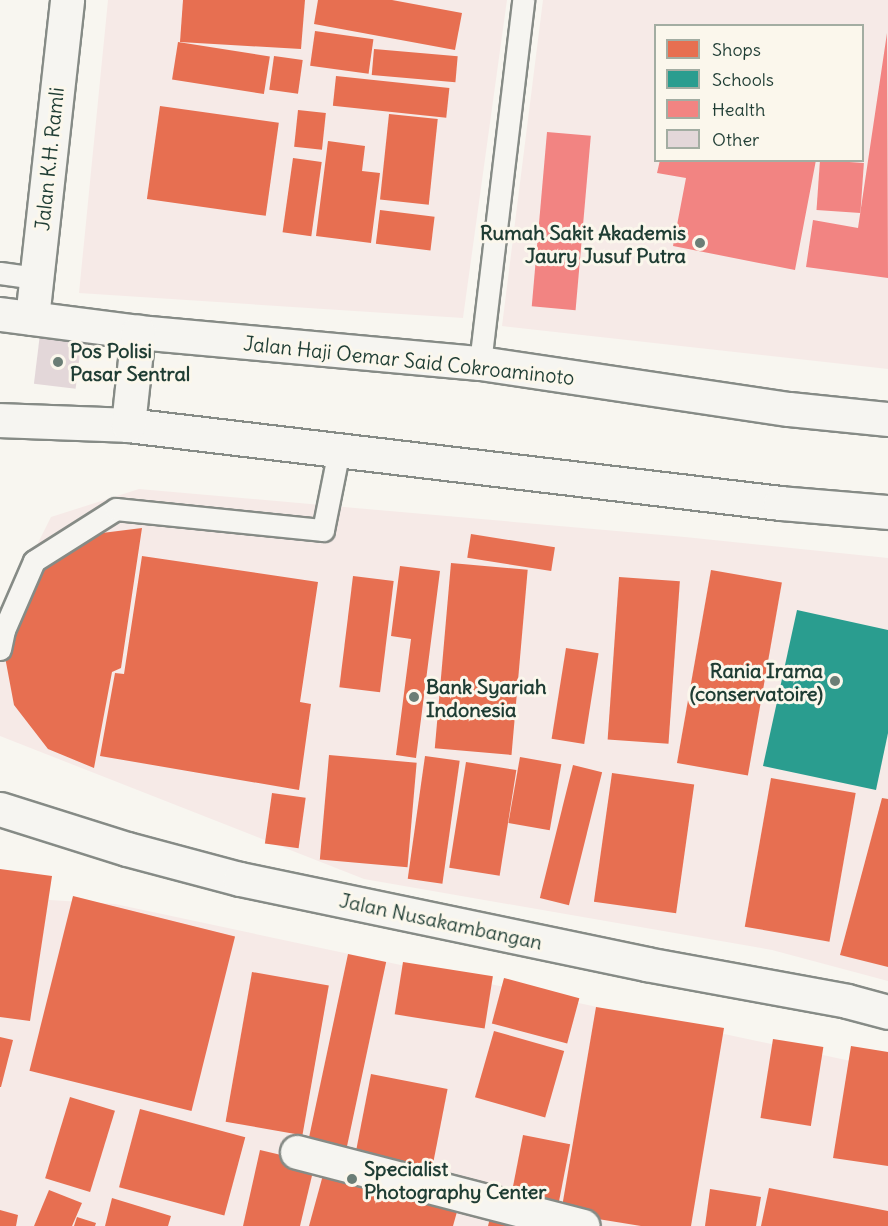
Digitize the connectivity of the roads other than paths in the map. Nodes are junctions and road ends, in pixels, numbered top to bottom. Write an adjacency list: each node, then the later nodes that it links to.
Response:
1 (66, 0): 4 (main road, Jalan K.H. Ramli)
2 (523, 0): 8 (lane)
3 (0, 273): 4 (lane)
4 (36, 278): 6 (main road, Jalan K.H. Ramli)
5 (0, 314): 6 (main road, Jalan Haji Oemar Said Cokroaminoto)
6 (32, 318): 7 (main road, Jalan Haji Oemar Said Cokroaminoto)
7 (138, 332): 8 (main road, Jalan Haji Oemar Said Cokroaminoto); 11 (main road)
8 (480, 363): 9 (main road, Jalan Haji Oemar Said Cokroaminoto)
9 (888, 419)
10 (0, 420): 11 (main road)
11 (128, 425): 12 (main road)
12 (339, 450): 13 (main road); 14 (lane)
13 (888, 512)
14 (0, 649)
15 (1, 811): 16 (main road, Jalan Nusakambangan)
16 (888, 1012)
17 (297, 1152): 18 (main road)
18 (583, 1226)

